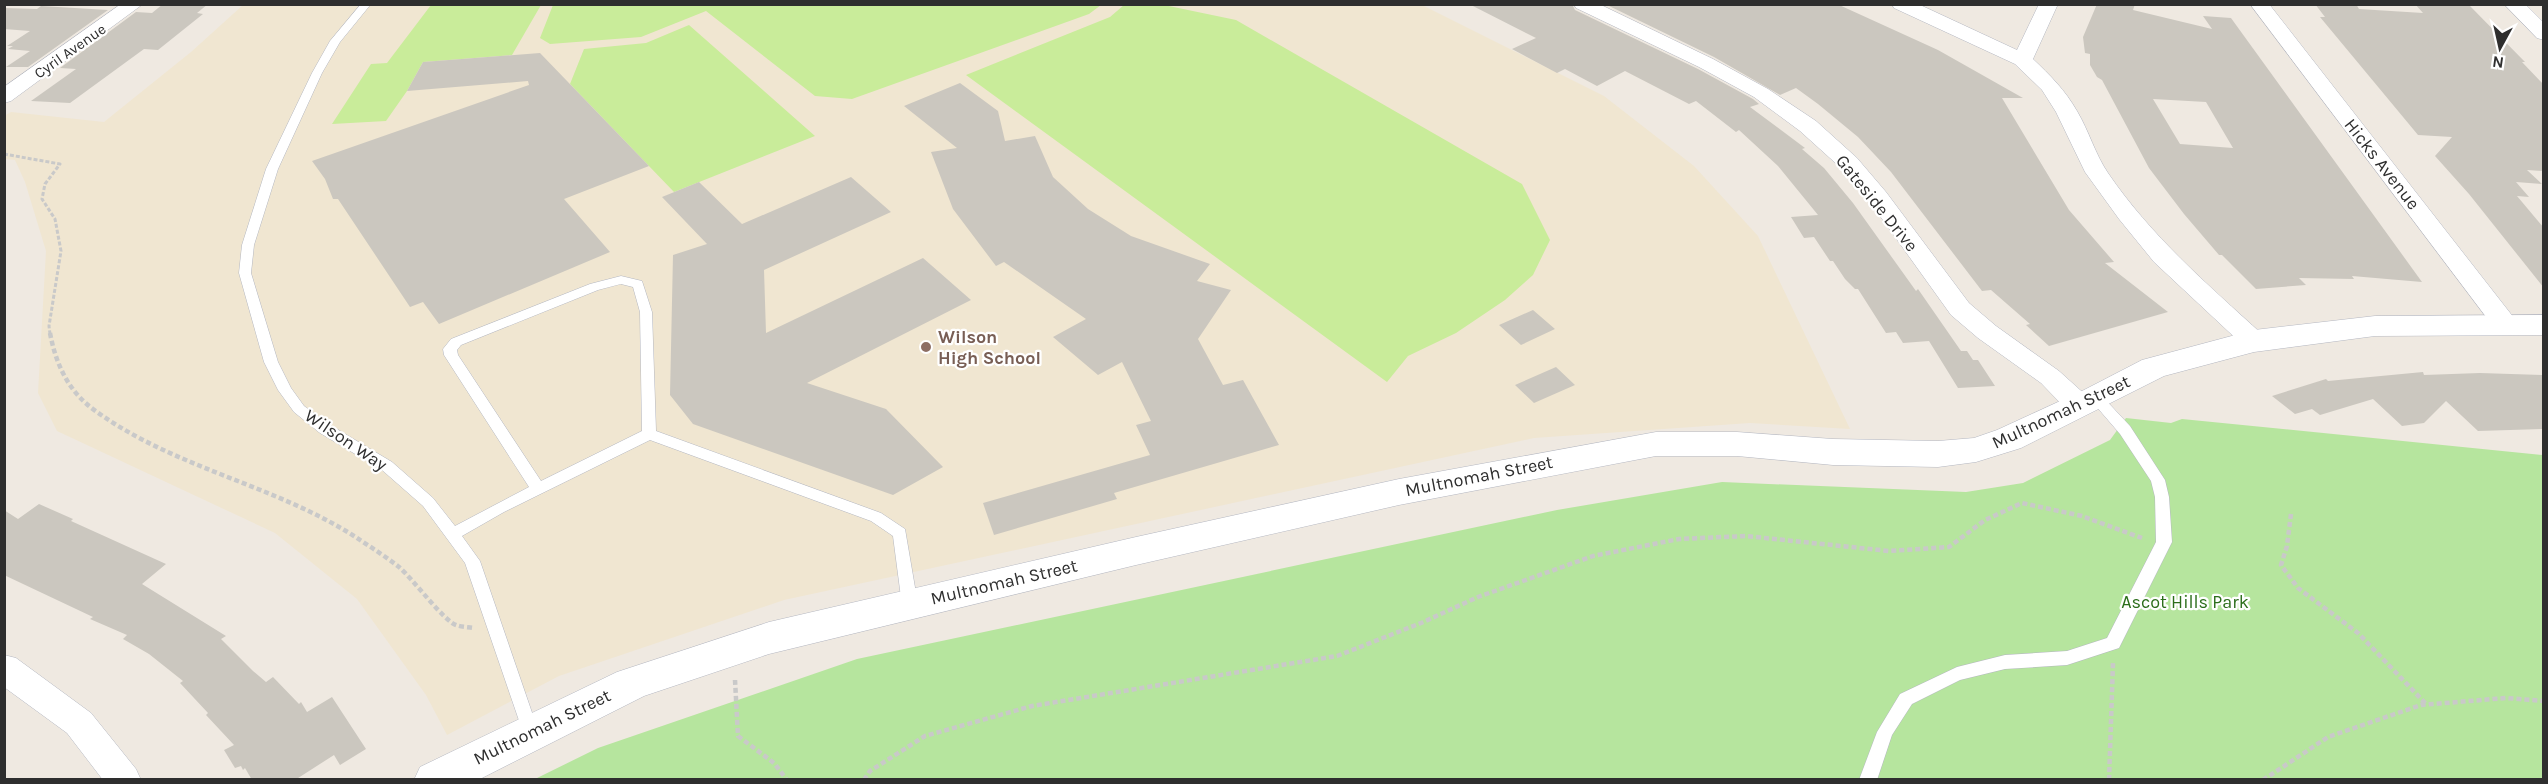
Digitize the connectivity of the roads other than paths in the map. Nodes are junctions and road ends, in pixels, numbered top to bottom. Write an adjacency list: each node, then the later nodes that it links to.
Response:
1 (134, 4): 10 (street, Cyril Avenue)
2 (367, 4): 17 (lane, Wilson Way)
3 (1583, 4): 14 (street, Gateside Drive)
4 (1900, 4): 9 (street)
5 (2049, 4): 9 (street)
6 (2259, 4): 11 (street, Hicks Avenue)
7 (2513, 4): 8 (street)
8 (2544, 34)
9 (2022, 60): 13 (street)
10 (4, 97)
11 (2505, 324): 12 (street, Multnomah Street); 13 (street, Multnomah Street)
12 (2544, 325)
13 (2254, 341): 14 (street, Multnomah Street)
14 (2088, 401): 18 (street, Multnomah Street); 23 (lane)
15 (649, 434): 16 (lane); 16 (lane); 18 (lane)
16 (539, 490): 17 (lane)
17 (452, 534): 20 (lane, Wilson Way)
18 (910, 605): 20 (street, Multnomah Street)
19 (4, 668): 21 (street)
20 (531, 733): 22 (street, Multnomah Street)
21 (124, 780)
22 (435, 780)
23 (1868, 780)

